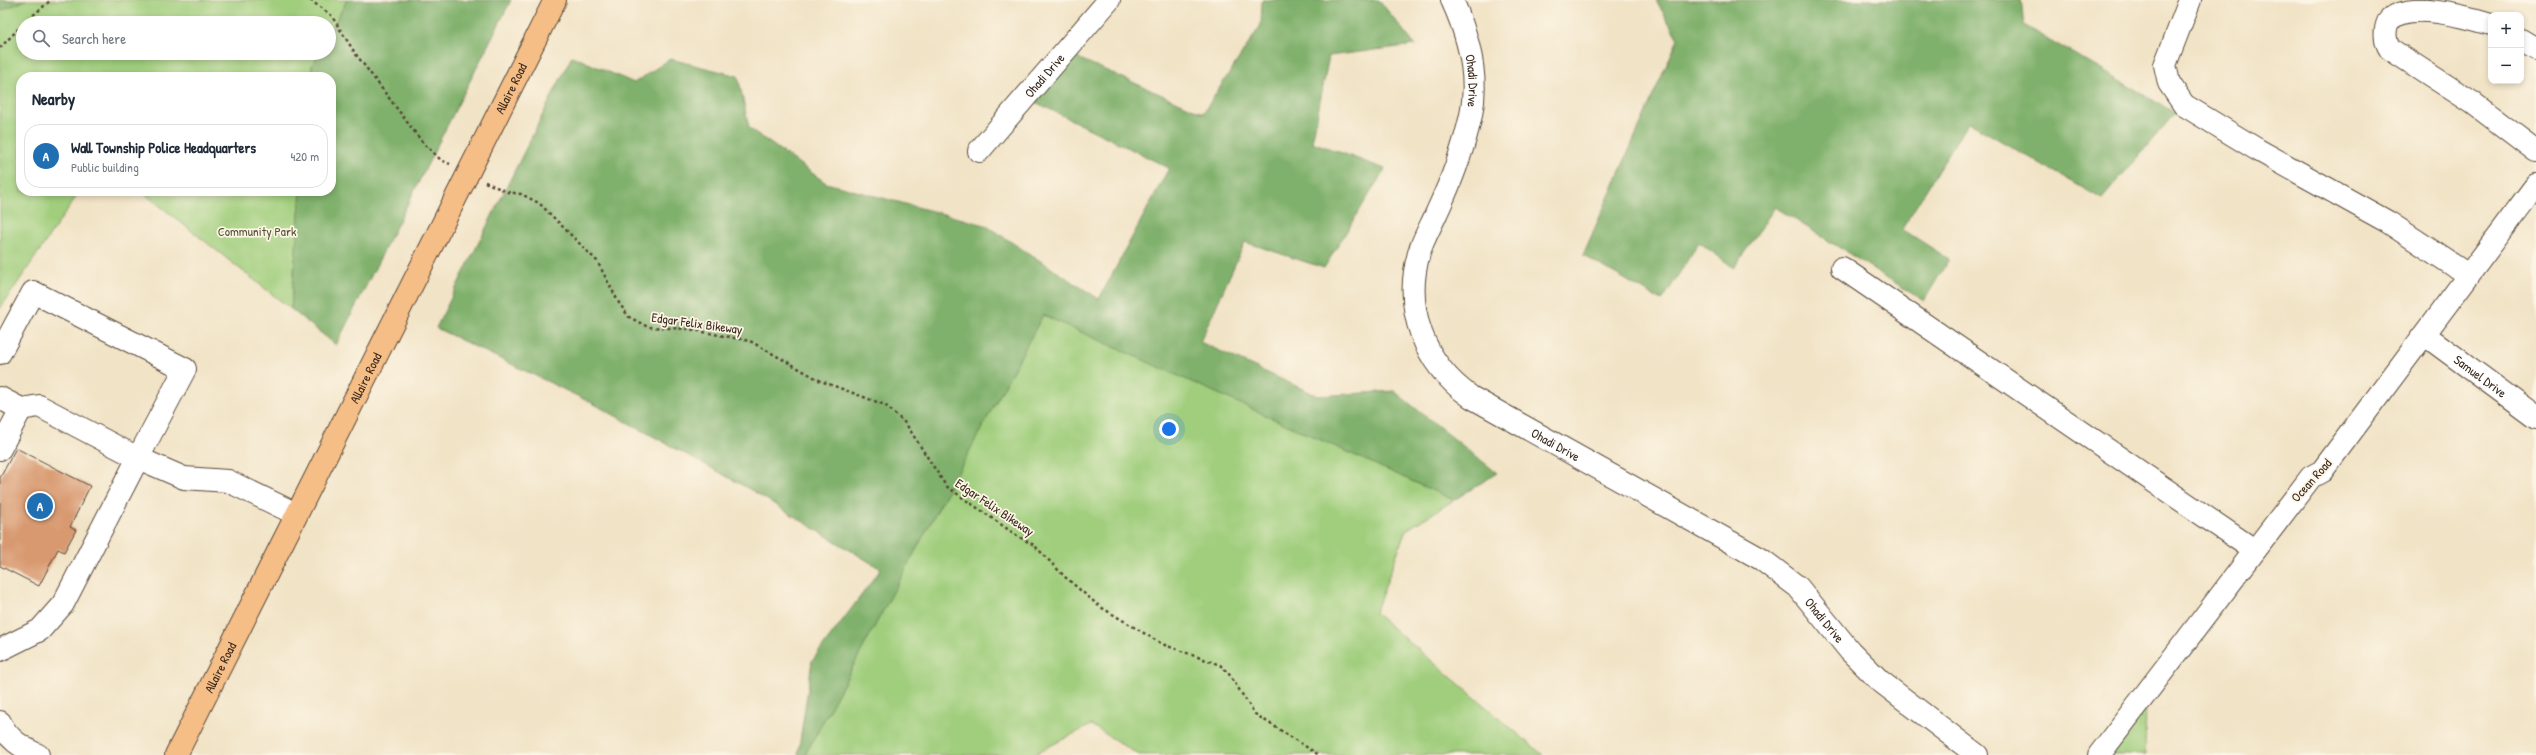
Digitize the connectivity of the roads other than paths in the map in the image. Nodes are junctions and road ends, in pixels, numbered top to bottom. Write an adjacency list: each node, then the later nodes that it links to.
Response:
1 (555, 0): 20 (main road, Allaire Road)
2 (1109, 0): 8 (street, Ohadi Drive)
3 (1452, 0): 26 (street, Ohadi Drive)
4 (2190, 0): 12 (street)
5 (2488, 23): 9 (street)
6 (2524, 42): 7 (street)
7 (2536, 49)
8 (979, 151)
9 (2536, 152)
10 (2536, 185): 12 (street, Ocean Road)
11 (1842, 268): 21 (street)
12 (2468, 275): 13 (street, Ocean Road)
13 (2425, 335): 17 (street, Samuel Drive); 21 (street, Ocean Road)
14 (0, 353): 19 (street)
15 (0, 398): 16 (street)
16 (21, 409): 18 (street); 19 (street)
17 (2536, 417)
18 (0, 449)
19 (138, 458): 20 (street); 22 (street)
20 (296, 514): 25 (main road, Allaire Road)
21 (2254, 550): 27 (street, Ocean Road)
22 (0, 650)
23 (0, 722): 24 (street)
24 (38, 755)
25 (176, 755)
26 (1977, 755)
27 (2099, 755)

